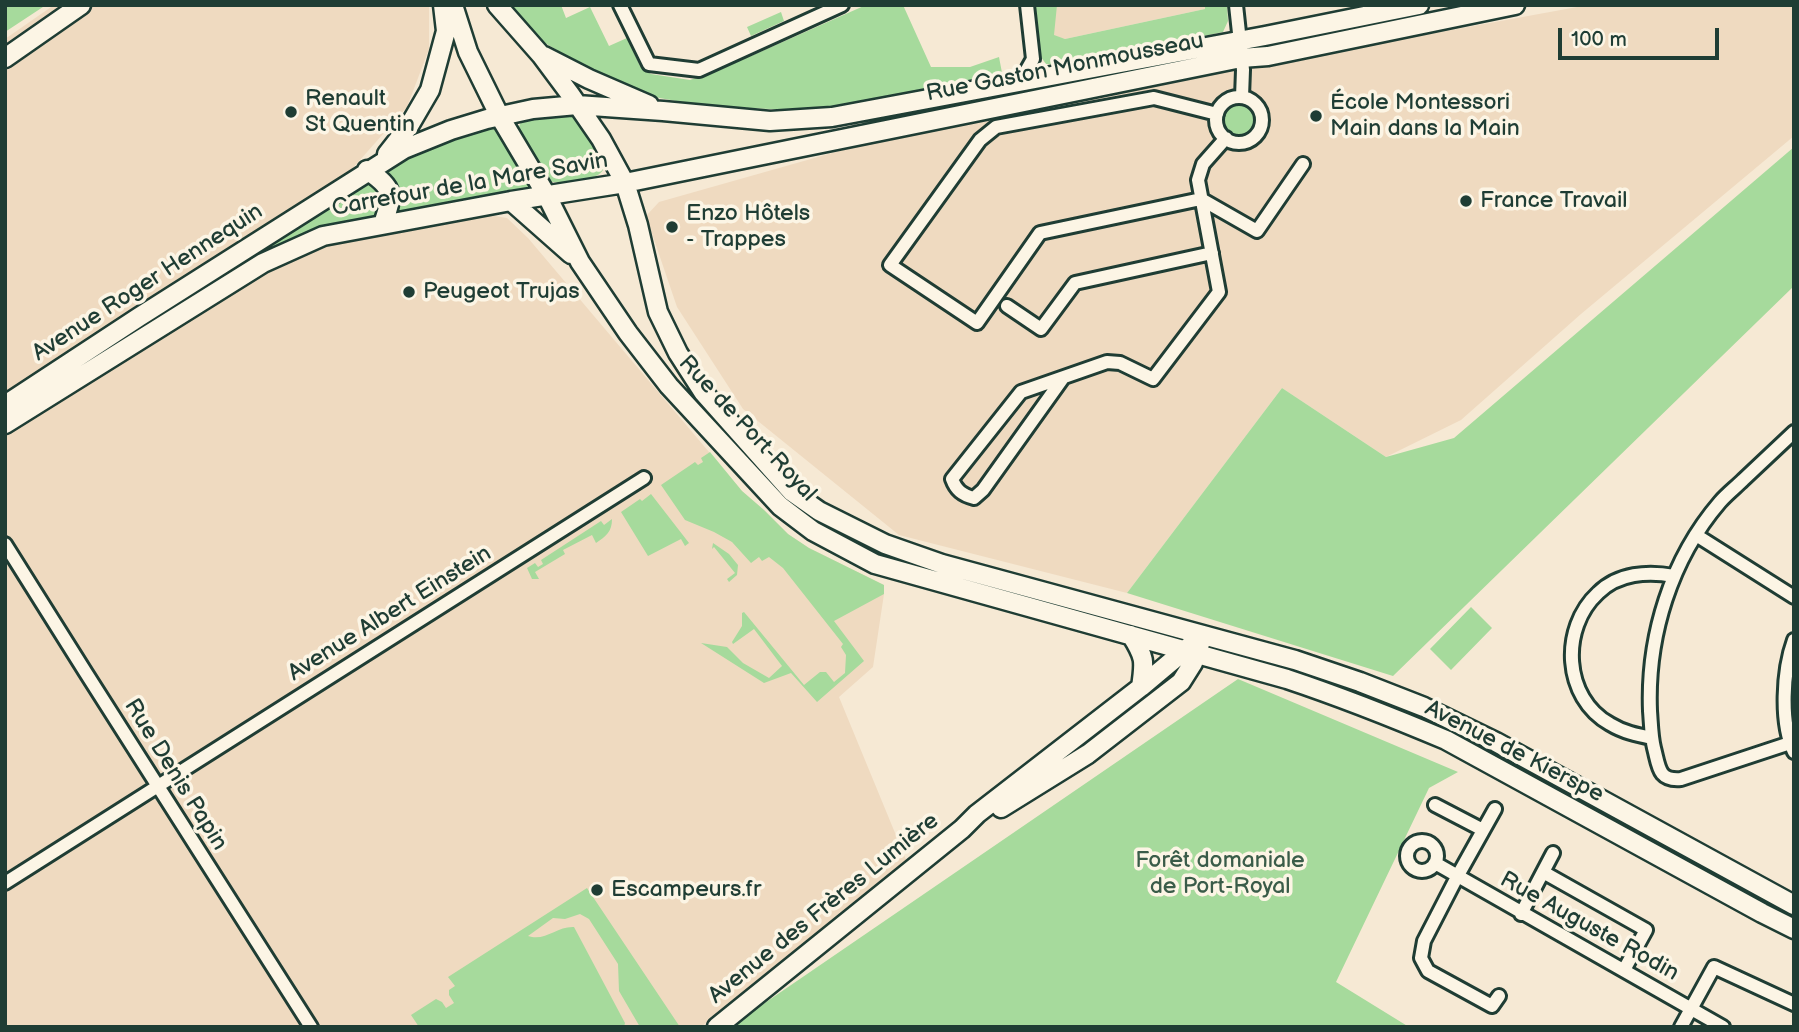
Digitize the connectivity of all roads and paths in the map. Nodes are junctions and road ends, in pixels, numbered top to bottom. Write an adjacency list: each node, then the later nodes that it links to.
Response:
1 (81, 5): 13 (main road)
2 (443, 5): 24 (main road)
3 (453, 5): 21 (main road, Rue de Port-Royal)
4 (497, 5): 12 (main road, Rue de Port-Royal)
5 (620, 5): 6 (street)
6 (842, 5)
7 (1027, 5): 14 (street)
8 (1236, 5): 11 (street)
9 (1419, 5): 11 (main road, Rue Gaston Monmousseau)
10 (1515, 5): 11 (main road, Rue Gaston Monmousseau)
11 (1241, 49): 15 (main road, Rue Gaston Monmousseau); 17 (street); 25 (main road, Rue Gaston Monmousseau)
12 (541, 55): 18 (main road, Rue de Port-Royal); 19 (main road)
13 (5, 58)
14 (1033, 60): 15 (street); 16 (street)
15 (1051, 77): 16 (main road, Rue Gaston Monmousseau)
16 (1020, 82): 19 (main road, Rue Gaston Monmousseau)
17 (1242, 97): 20 (street); 22 (street)
18 (577, 105): 19 (main road, Carrefour de la Mare Savin); 21 (main road, Carrefour de la Mare Savin); 25 (main road, Rue de Port-Royal)
19 (663, 111)
20 (1217, 114): 22 (street); 27 (street)
21 (500, 117): 24 (main road, Carrefour de la Mare Savin); 26 (main road, Rue de Port-Royal)
22 (1226, 138): 27 (street)
23 (1303, 164): 27 (street)
24 (374, 167): 29 (main road, Carrefour de la Mare Savin); 30 (main road)
25 (625, 183): 26 (main road, Carrefour de la Mare Savin); 44 (main road, Rue de Port-Royal)
26 (547, 196): 28 (main road, Carrefour de la Mare Savin); 33 (main road, Rue de Port-Royal)
27 (1201, 200): 32 (street)
28 (511, 201): 30 (main road, Carrefour de la Mare Savin); 33 (main road)
29 (318, 203): 36 (main road, Avenue Roger Hennequin)
30 (383, 224): 31 (main road, Carrefour de la Mare Savin)
31 (323, 236): 37 (main road, Avenue Roger Hennequin)
32 (1212, 253): 34 (street); 35 (street)
33 (580, 262): 45 (main road, Rue de Port-Royal)
34 (1007, 306)
35 (1063, 378): 35 (street)
36 (5, 405)
37 (5, 424)
38 (1794, 432): 40 (street)
39 (644, 478): 53 (street, Avenue Albert Einstein)
40 (1696, 535): 42 (street); 43 (street)
41 (5, 544): 53 (street, Rue Denis Papin)
42 (1674, 576): 51 (street); 51 (street)
43 (1794, 597)
44 (1204, 634): 47 (main road, Avenue des Frères Lumière); 63 (main road, Avenue de Kierspe)
45 (1131, 635): 47 (main road, Rue de Port-Royal); 50 (main road)
46 (1794, 640): 52 (street)
47 (1191, 652): 48 (main road, Avenue de Kierspe); 49 (main road, Avenue des Frères Lumière); 50 (main road, Avenue des Frères Lumière)
48 (1226, 662): 49 (main road); 65 (main road, Avenue de Kierspe)
49 (1181, 682): 56 (main road, Avenue des Frères Lumière)
50 (1141, 687): 56 (main road, Avenue des Frères Lumière)
51 (1652, 738): 52 (street)
52 (1792, 748)
53 (157, 786): 62 (street, Avenue Albert Einstein); 70 (street, Rue Denis Papin)
54 (1435, 805): 57 (street)
55 (1495, 809): 57 (street)
56 (962, 829): 71 (main road, Avenue des Frères Lumière)
57 (1483, 830): 61 (street)
58 (1553, 853): 60 (street)
59 (1435, 863): 61 (street, Rue Auguste Rodin)
60 (1543, 872): 64 (street); 66 (street)
61 (1457, 877): 64 (street, Rue Auguste Rodin); 67 (street)
62 (5, 883)
63 (1794, 905)
64 (1521, 914): 66 (street, Rue Auguste Rodin)
65 (1794, 929)
66 (1624, 970): 69 (street, Rue Auguste Rodin)
67 (1499, 996)
68 (1794, 1004): 69 (street)
69 (1692, 1009): 72 (street); 73 (street, Rue Auguste Rodin)
70 (311, 1027)
71 (717, 1027)
72 (1681, 1027)
73 (1723, 1027)

